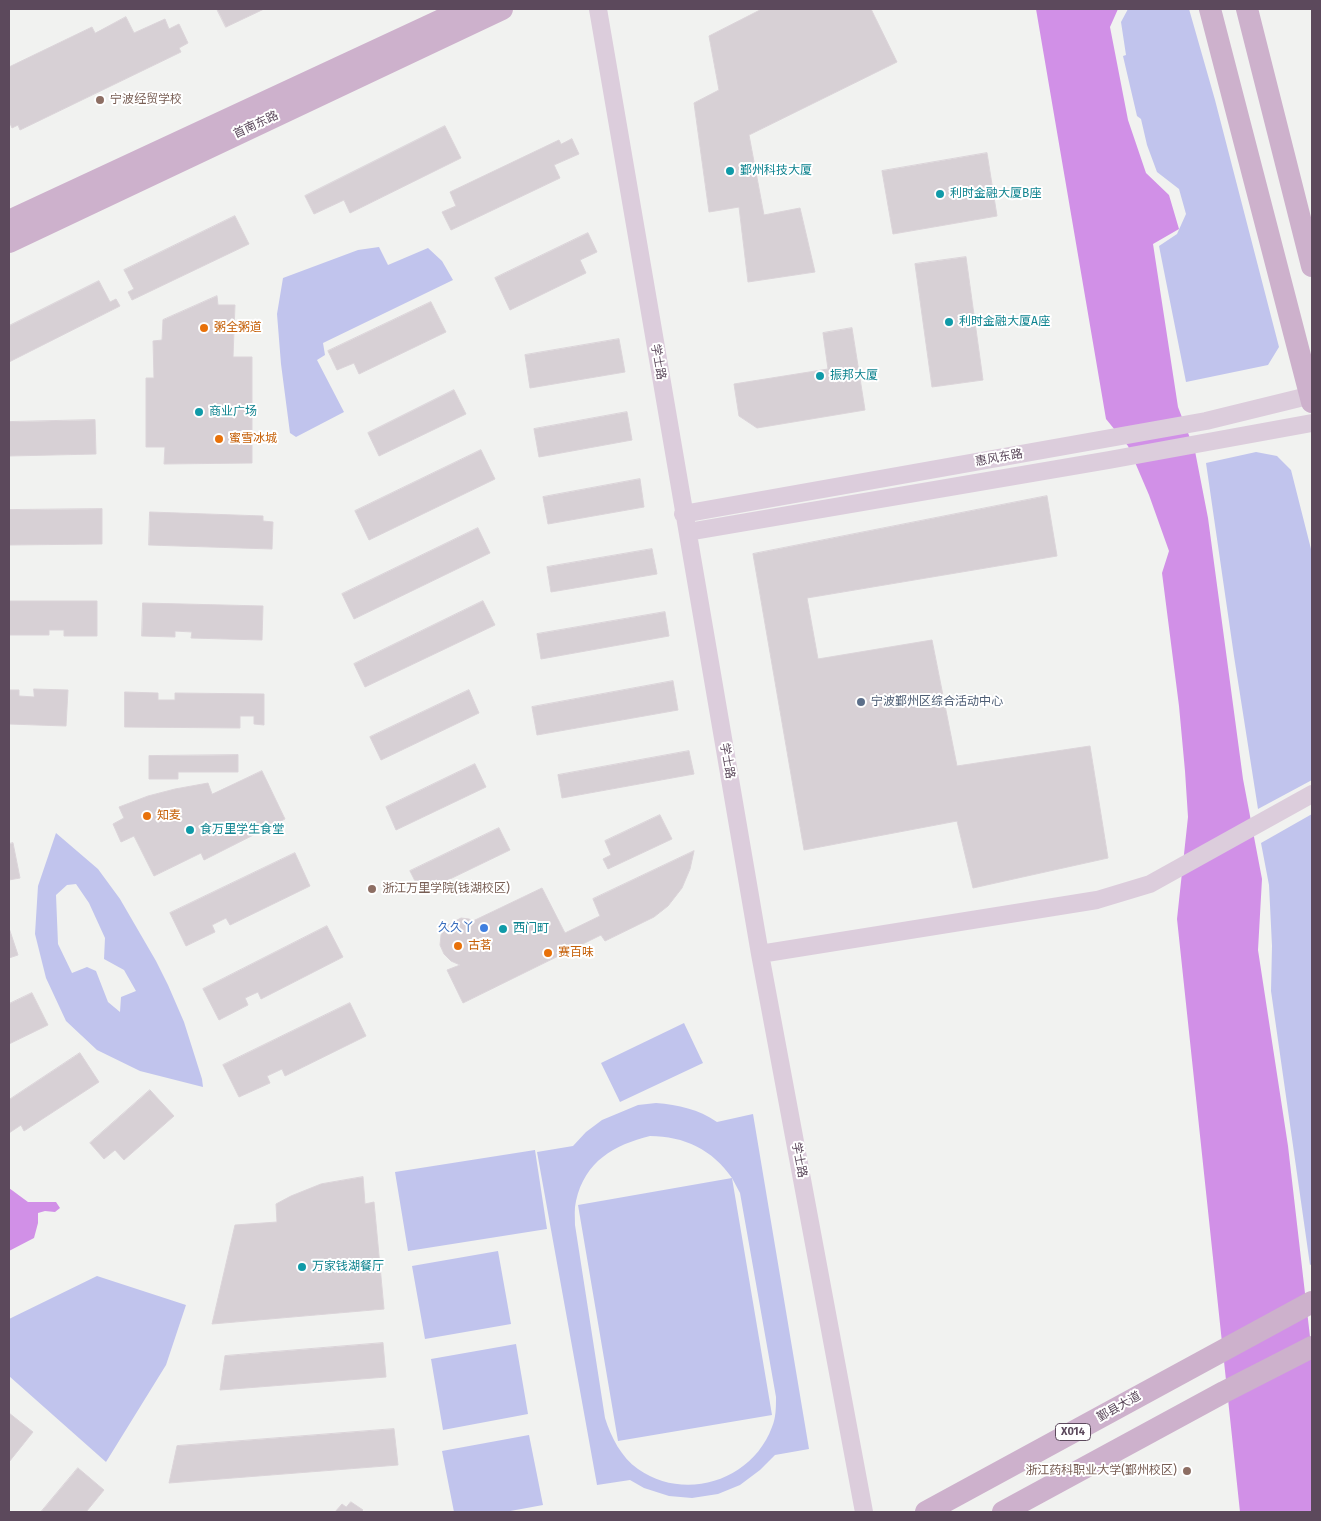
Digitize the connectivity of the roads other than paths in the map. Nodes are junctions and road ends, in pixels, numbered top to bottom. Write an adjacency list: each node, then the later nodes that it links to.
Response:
1 (465, 9): 6 (main road, 首南东路)
2 (502, 9): 7 (main road, 首南东路)
3 (598, 9): 11 (street, 学士路)
4 (1210, 9): 9 (main road)
5 (1247, 9): 8 (main road)
6 (9, 221)
7 (9, 242)
8 (1312, 266)
9 (1312, 397): 11 (street, 惠风东路)
10 (1312, 423): 12 (street, 惠风东路)
11 (683, 514): 12 (street, 学士路)
12 (688, 532): 14 (street, 学士路)
13 (1312, 794): 14 (street)
14 (760, 954): 17 (street, 学士路)
15 (1312, 1302): 18 (main road, 鄞县大道 / X014)
16 (1312, 1347): 19 (main road)
17 (864, 1512)
18 (926, 1512)
19 (1003, 1512)

